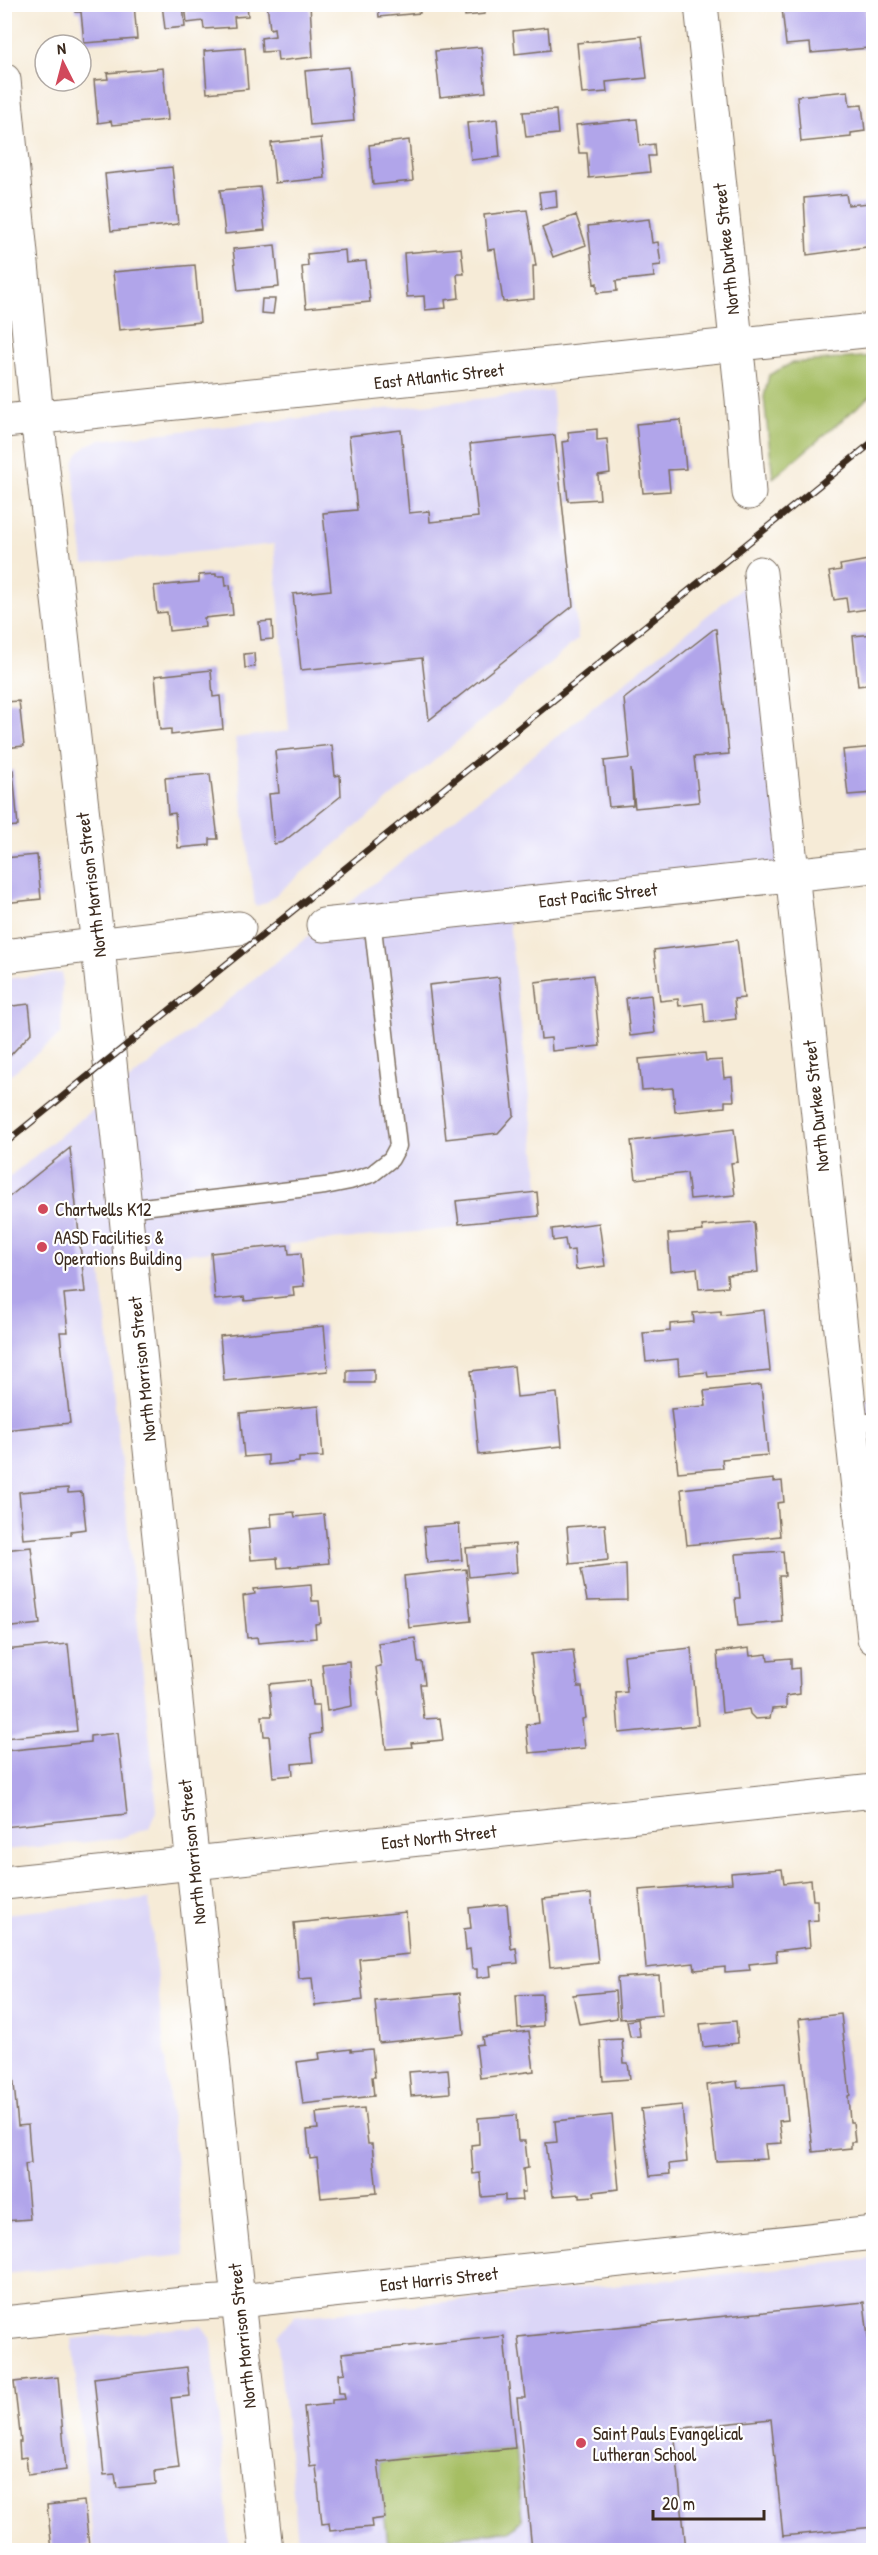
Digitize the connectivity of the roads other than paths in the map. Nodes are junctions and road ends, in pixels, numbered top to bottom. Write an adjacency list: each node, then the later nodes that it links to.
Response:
1 (700, 4): 4 (street, North Durkee Street)
2 (4, 80): 5 (street, North Morrison Street)
3 (873, 330): 4 (street, East Atlantic Street)
4 (736, 345): 5 (street, East Atlantic Street); 7 (street, North Durkee Street)
5 (37, 417): 6 (street, East Atlantic Street); 14 (street, North Morrison Street)
6 (4, 421)
7 (749, 493)
8 (760, 573): 10 (street, North Durkee Street)
9 (873, 866): 10 (street, East Pacific Street)
10 (791, 874): 11 (street, East Pacific Street); 17 (street, North Durkee Street)
11 (372, 919): 12 (street, East Pacific Street); 16 (lane)
12 (323, 925)
13 (239, 928): 14 (street)
14 (98, 945): 15 (street); 16 (street, North Morrison Street)
15 (4, 956)
16 (125, 1209): 20 (street, North Morrison Street)
17 (862, 1422): 18 (street, North Durkee Street)
18 (873, 1638)
19 (873, 1791): 20 (street, East North Street)
20 (193, 1863): 21 (street, East North Street); 23 (street, North Morrison Street)
21 (4, 1883)
22 (873, 2233): 23 (street, East Harris Street)
23 (238, 2301): 24 (street, East Harris Street); 25 (street, North Morrison Street)
24 (4, 2323)
25 (266, 2550)

